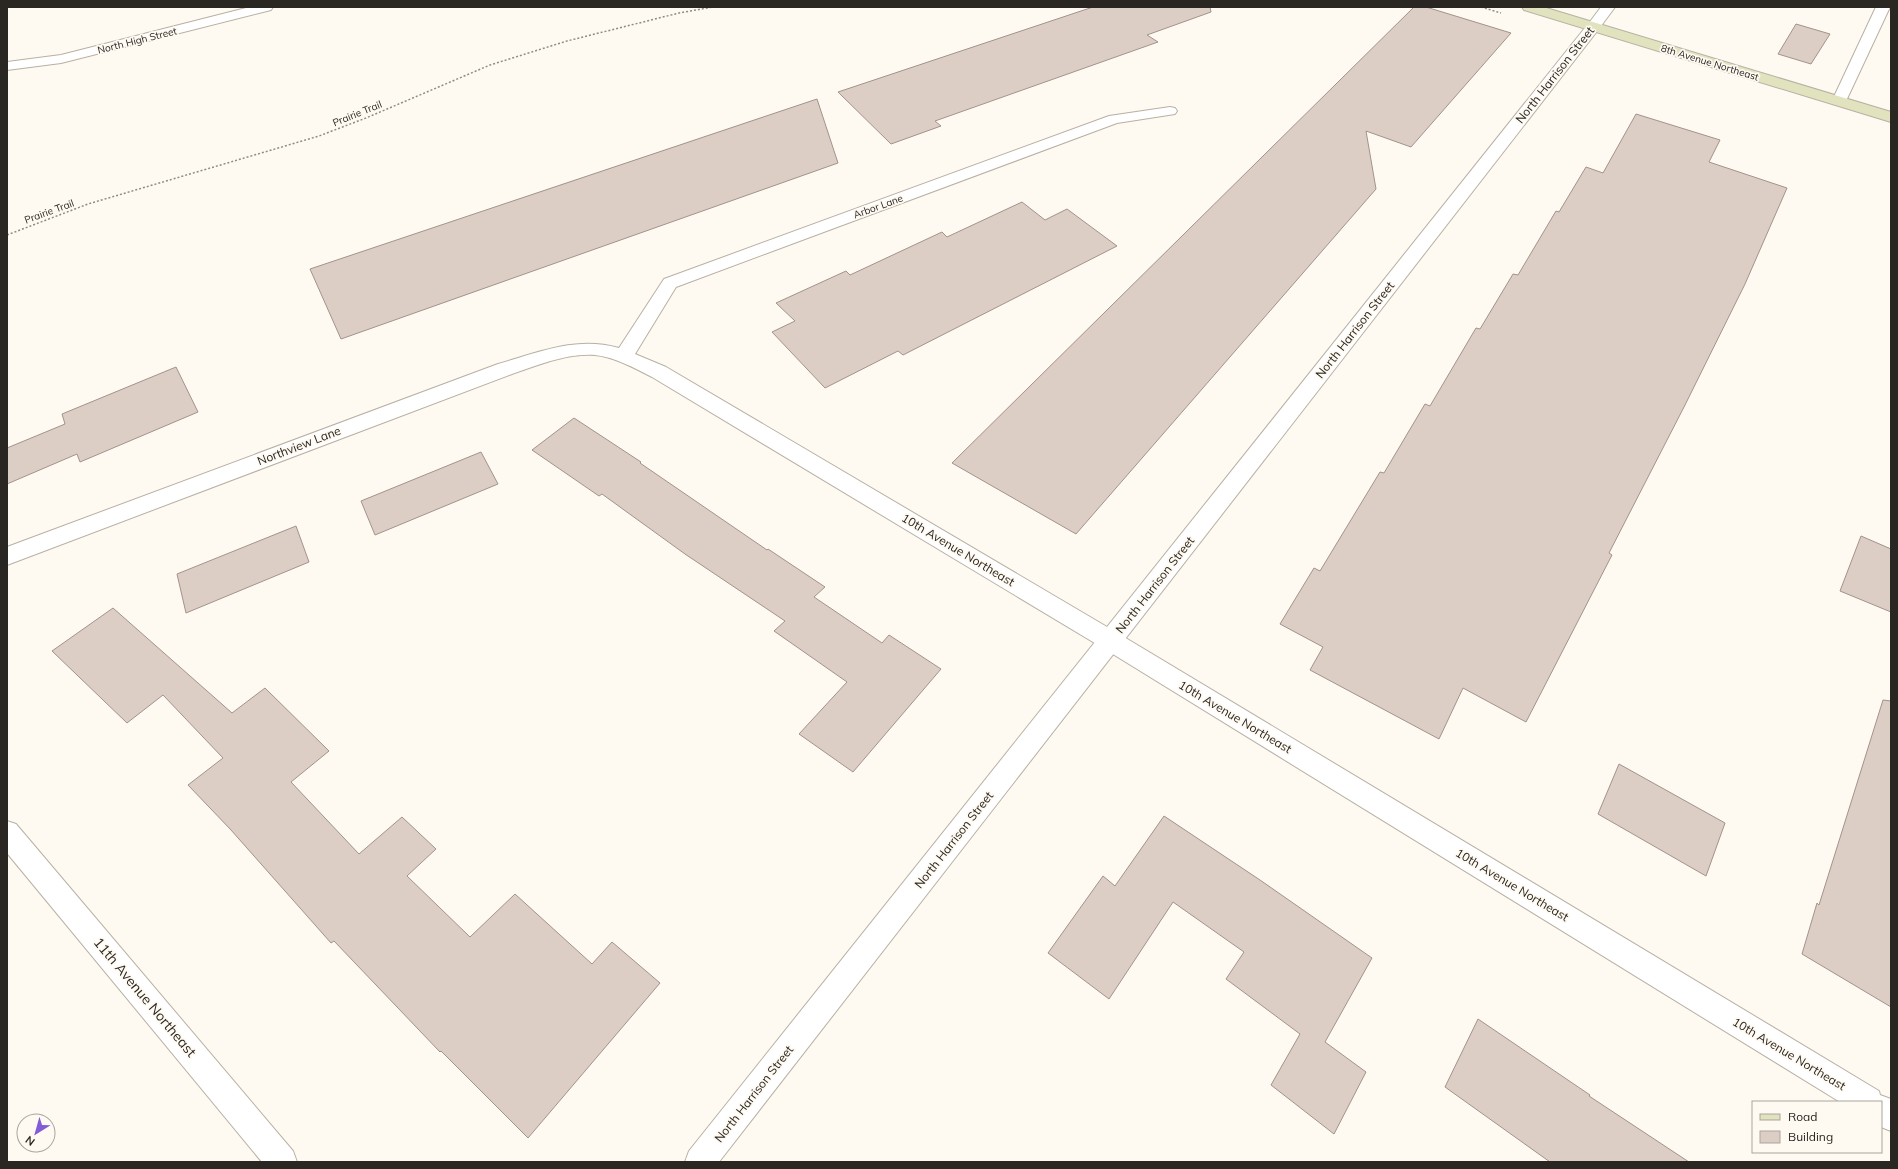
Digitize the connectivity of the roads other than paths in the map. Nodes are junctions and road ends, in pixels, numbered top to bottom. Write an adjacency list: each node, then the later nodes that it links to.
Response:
1 (266, 7): 6 (street, North High Street)
2 (1528, 7): 5 (main road, 8th Avenue Northeast)
3 (1608, 7): 5 (street, North Harrison Street)
4 (1883, 7): 7 (street)
5 (1593, 27): 7 (main road, 8th Avenue Northeast); 13 (street, North Harrison Street)
6 (7, 66)
7 (1839, 101): 9 (main road, 8th Avenue Northeast)
8 (1170, 112): 11 (street, Arbor Lane)
9 (1891, 117)
10 (594, 349): 11 (street, 10th Avenue Northeast); 12 (street, Northview Lane)
11 (624, 356): 13 (street, 10th Avenue Northeast)
12 (7, 556)
13 (1111, 641): 15 (street, 10th Avenue Northeast); 19 (street, North Harrison Street)
14 (7, 833): 18 (street, 11th Avenue Northeast)
15 (1866, 1101)
16 (1882, 1111): 17 (street)
17 (1891, 1116)
18 (282, 1162)
19 (700, 1162)

